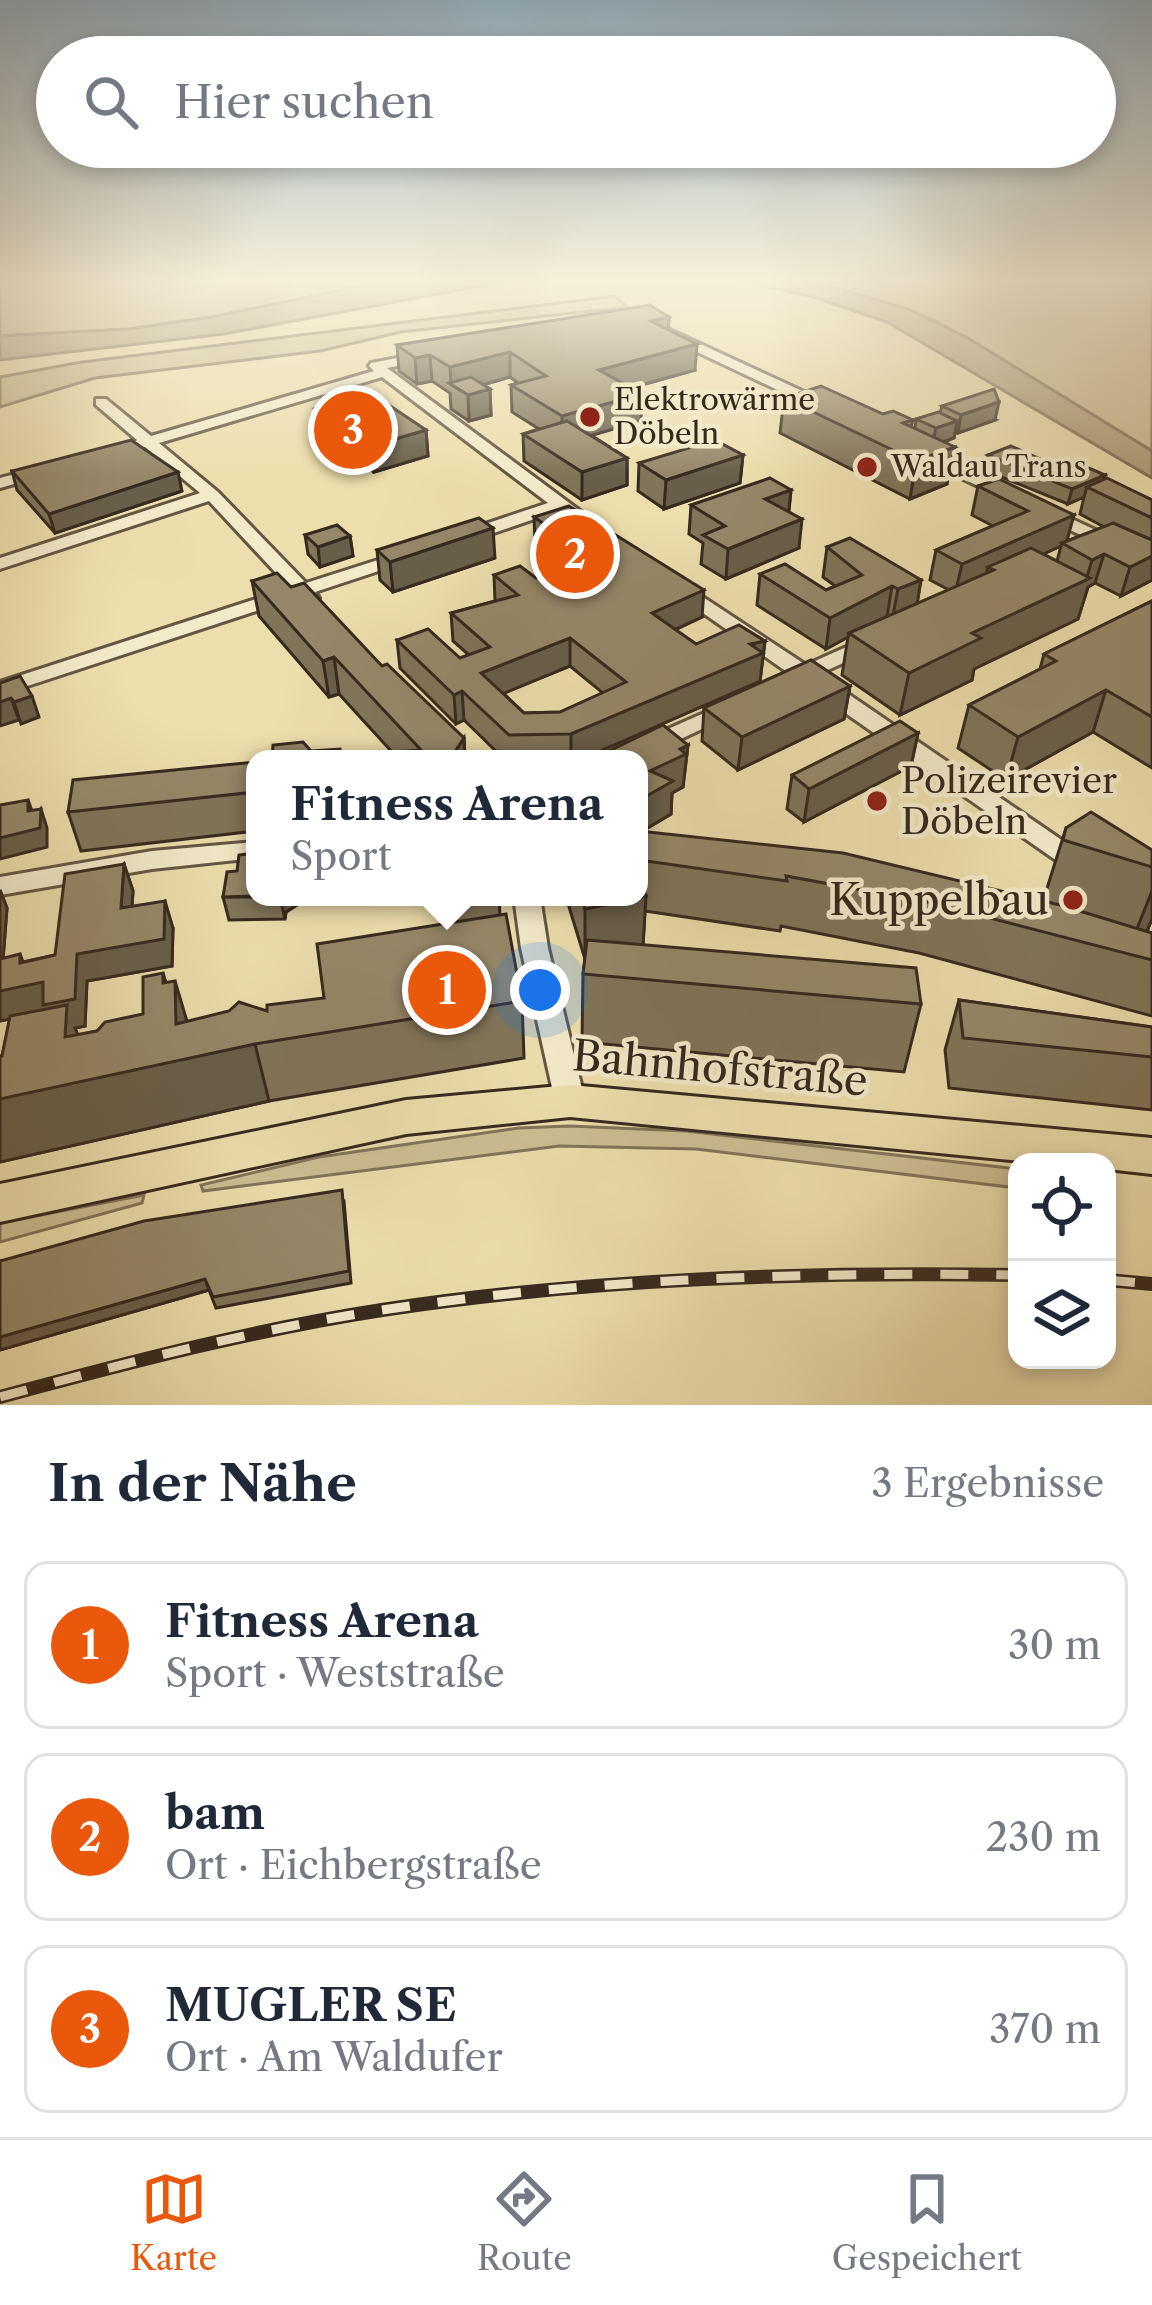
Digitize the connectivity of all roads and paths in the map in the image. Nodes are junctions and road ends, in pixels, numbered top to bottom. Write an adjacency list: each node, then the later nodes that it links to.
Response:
1 (698, 344): 5 (street)
2 (445, 354): 3 (street)
3 (381, 368): 6 (street); 12 (street)
4 (100, 402): 6 (street)
5 (847, 417)
6 (148, 442): 8 (street); 11 (street)
7 (902, 444): 14 (street)
8 (128, 448)
9 (64, 466): 10 (street)
10 (0, 483)
11 (212, 495): 19 (street); 21 (street)
12 (560, 505): 13 (street); 15 (street)
13 (595, 530)
14 (1102, 539): 17 (street); 18 (street)
15 (453, 541)
16 (431, 548): 21 (street)
17 (1081, 549)
18 (1152, 563)
19 (0, 564)
20 (673, 582): 24 (street)
21 (302, 591): 22 (street); 25 (street)
22 (320, 608)
23 (890, 635): 24 (street)
24 (795, 678): 29 (street)
25 (0, 688)
26 (743, 702): 27 (street)
27 (639, 750)
28 (246, 851): 30 (street)
29 (1103, 881)
30 (0, 886)
31 (527, 906): 32 (street)
32 (570, 1101): 33 (main road, Bahnhofstraße); 34 (main road, Bahnhofstraße)
33 (1152, 1156)
34 (0, 1203)

